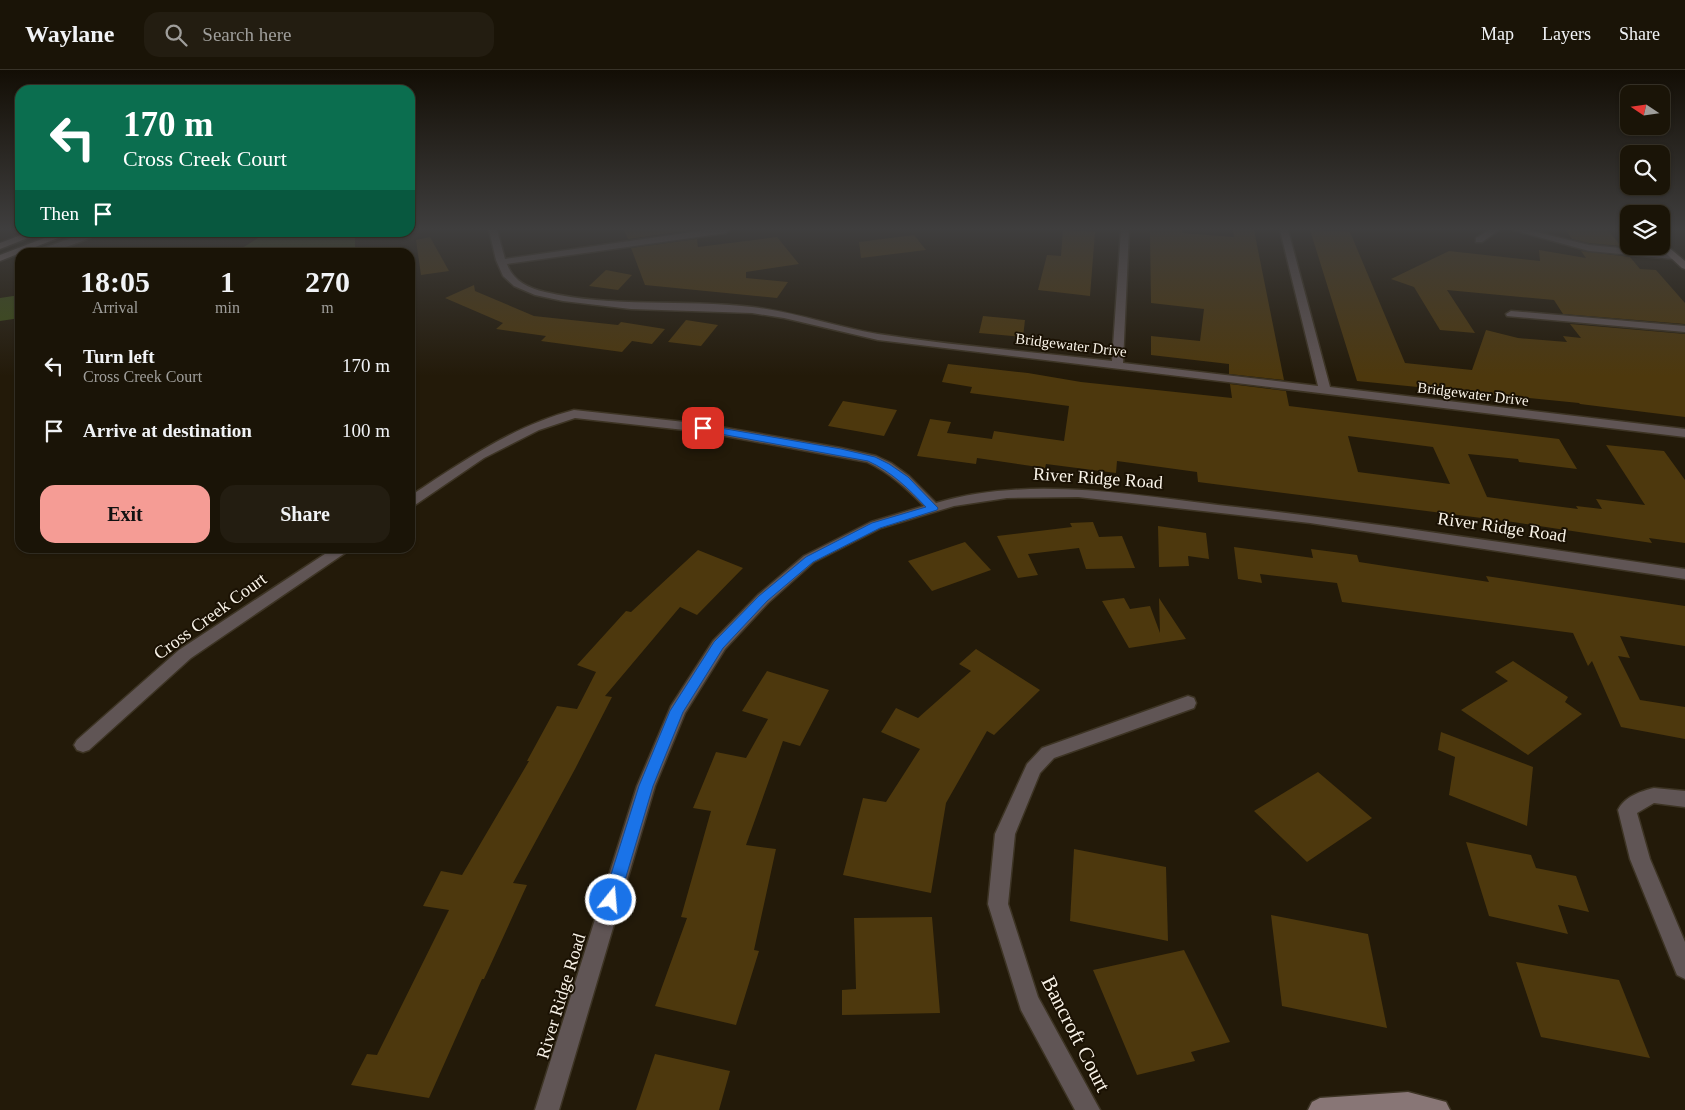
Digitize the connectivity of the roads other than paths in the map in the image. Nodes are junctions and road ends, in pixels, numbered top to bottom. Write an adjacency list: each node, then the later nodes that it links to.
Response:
1 (510, 279): 6 (street, Bridgewater Drive)
2 (1122, 279): 6 (street)
3 (1296, 279): 7 (street)
4 (1511, 314): 5 (street)
5 (1685, 329)
6 (1117, 366): 7 (street, Bridgewater Drive)
7 (1325, 392): 8 (street, Bridgewater Drive)
8 (1685, 434)
9 (415, 499): 10 (street)
10 (933, 508): 12 (street, River Ridge Road); 17 (street, River Ridge Road)
11 (336, 553): 14 (street, Cross Creek Court)
12 (1685, 574)
13 (1188, 703): 18 (street, Bancroft Court)
14 (83, 745)
15 (1685, 799): 16 (street)
16 (1685, 968)
17 (547, 1110)
18 (1088, 1110)
19 (1320, 1110): 20 (main road)
20 (1438, 1110)

